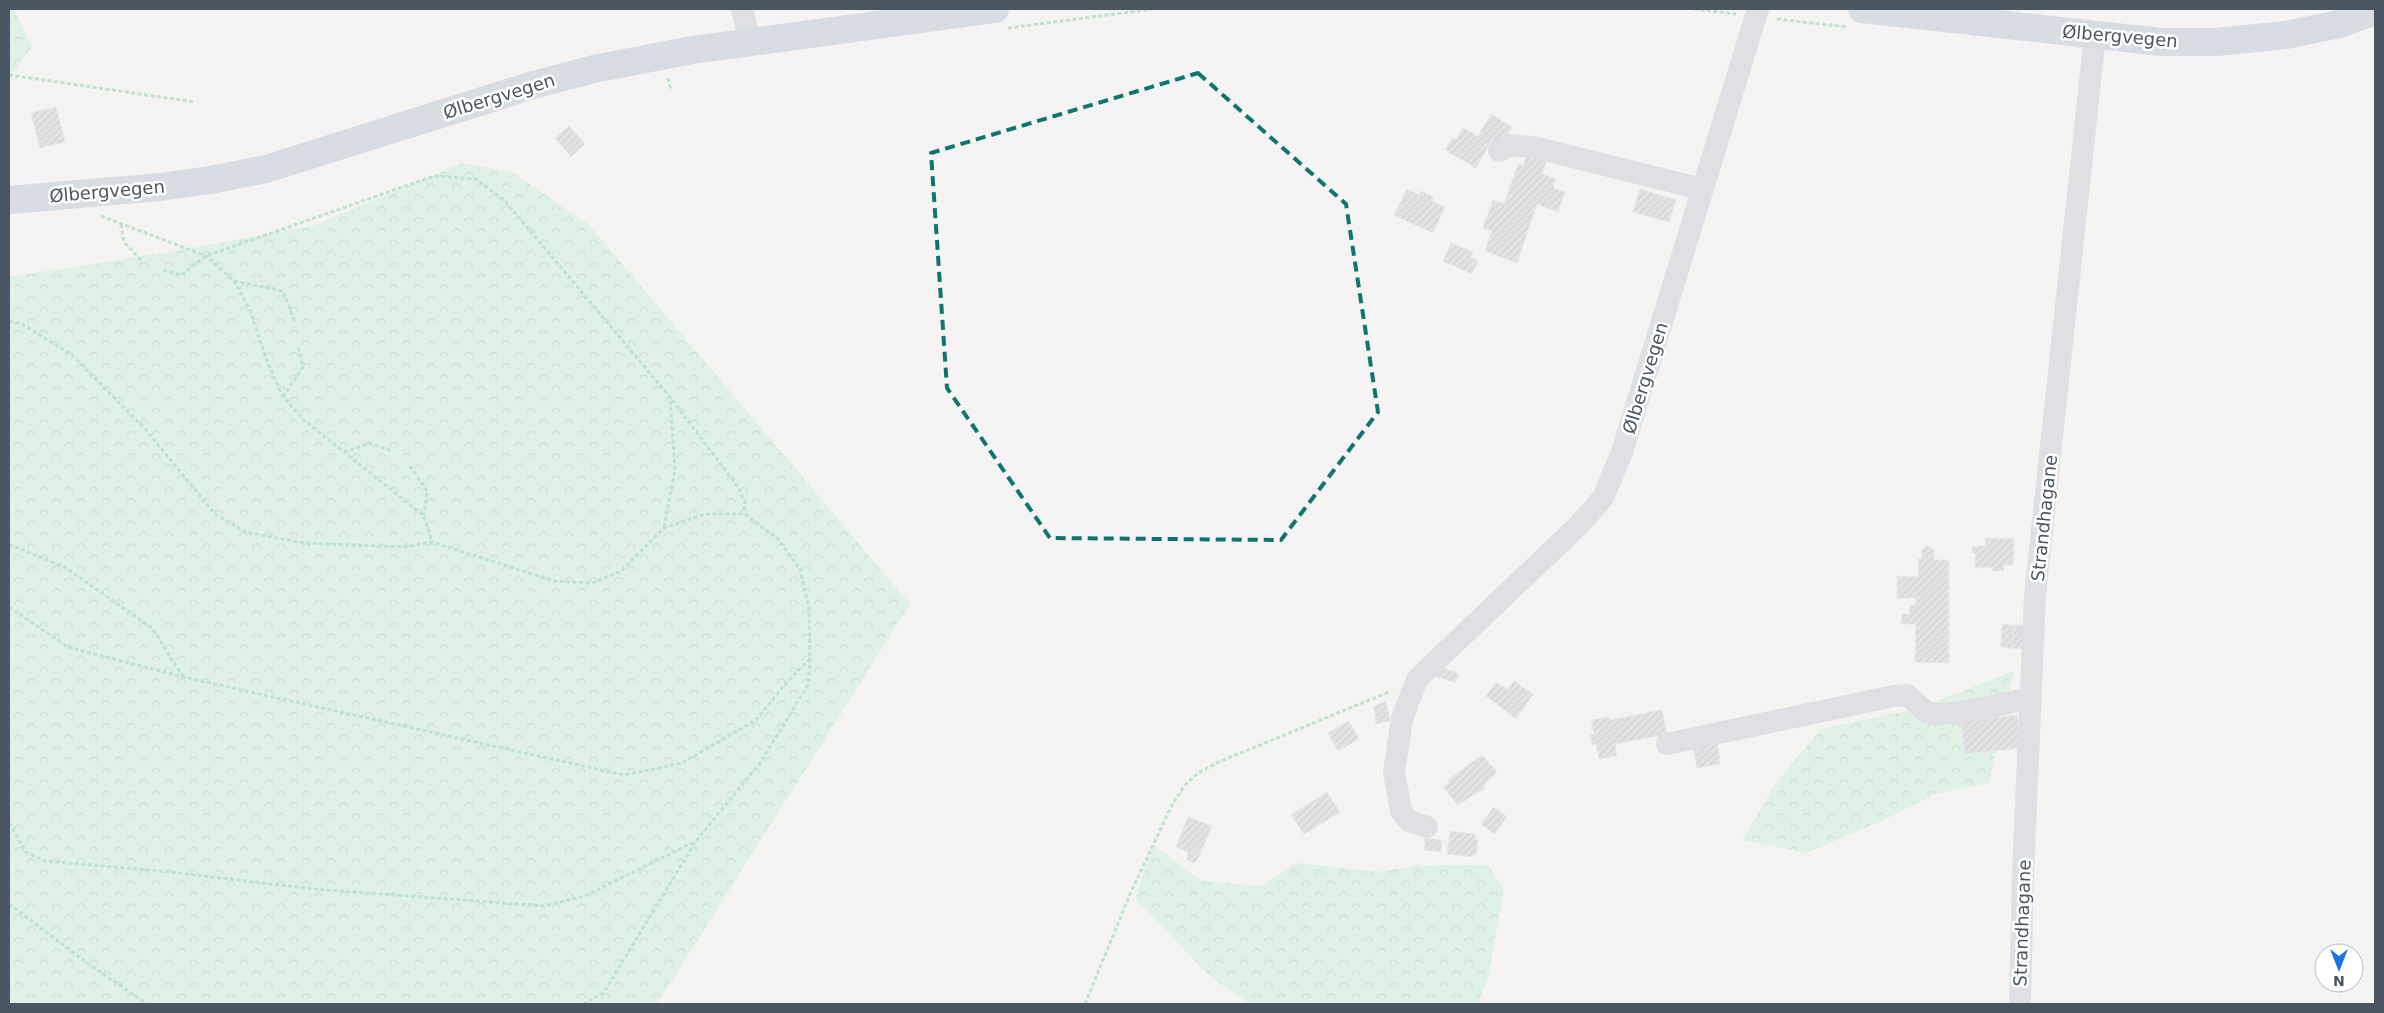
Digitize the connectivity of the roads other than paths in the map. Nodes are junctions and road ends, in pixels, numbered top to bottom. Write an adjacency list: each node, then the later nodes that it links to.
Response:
1 (742, 9): 7 (street)
2 (995, 9): 7 (main road, Ølbergvegen)
3 (1862, 9): 6 (main road, Ølbergvegen)
4 (2375, 11): 6 (main road, Ølbergvegen)
5 (1756, 13): 9 (street, Ølbergvegen)
6 (2095, 35): 11 (street, Strandhagane)
7 (750, 42): 10 (main road, Ølbergvegen)
8 (1498, 151): 9 (street)
9 (1702, 189): 13 (street, Ølbergvegen)
10 (9, 200)
11 (2031, 698): 12 (street); 14 (street, Strandhagane)
12 (1667, 744)
13 (1427, 827)
14 (2020, 1004)

